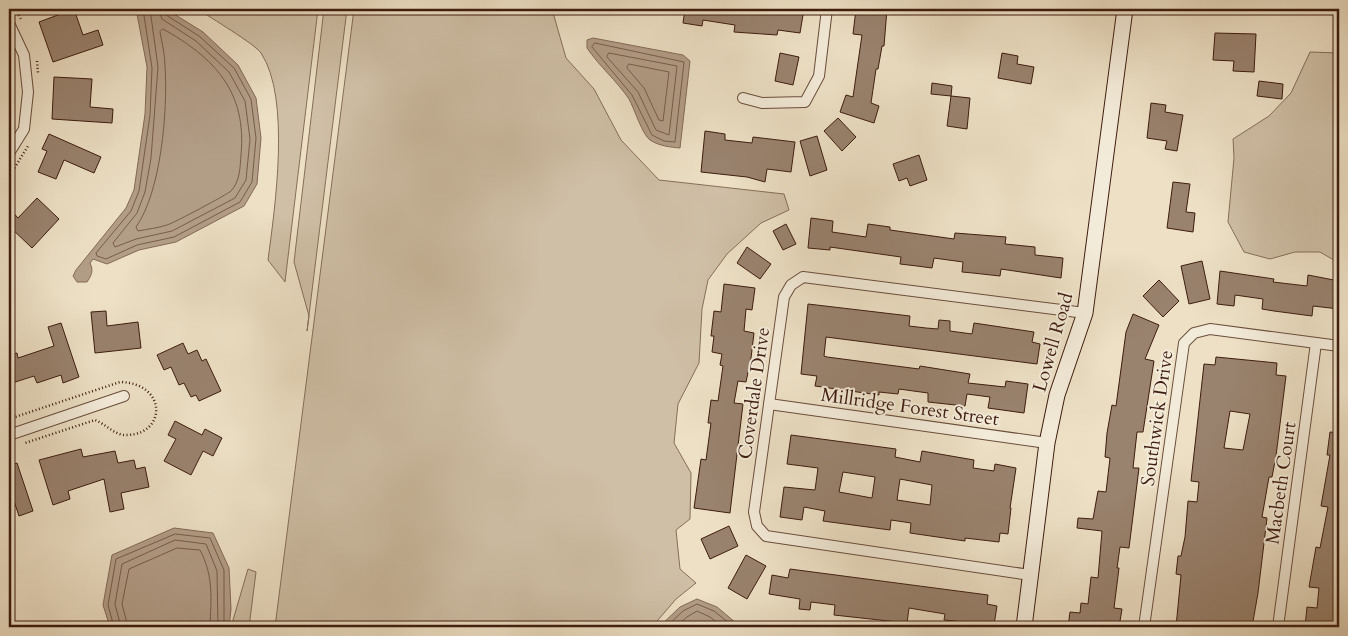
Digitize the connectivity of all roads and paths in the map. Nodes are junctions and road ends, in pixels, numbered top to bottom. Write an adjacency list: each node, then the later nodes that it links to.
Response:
1 (827, 9): 5 (street)
2 (1125, 9): 8 (street, Lowell Road)
3 (9, 23): 7 (street)
4 (9, 65): 6 (path)
5 (743, 98)
6 (9, 115)
7 (9, 153)
8 (1085, 313): 12 (street, Coverdale Drive); 14 (street, Lowell Road)
9 (1316, 342): 10 (street, Southwick Drive); 17 (street, Southwick Drive); 18 (street, Macbeth Court)
10 (1339, 346)
11 (124, 396): 13 (street)
12 (769, 404): 14 (street, Millridge Forest Street); 15 (street, Coverdale Drive)
13 (9, 435)
14 (1047, 443): 15 (street, Lowell Road)
15 (1030, 575): 16 (street, Lowell Road)
16 (1024, 627)
17 (1144, 627)
18 (1278, 627)

